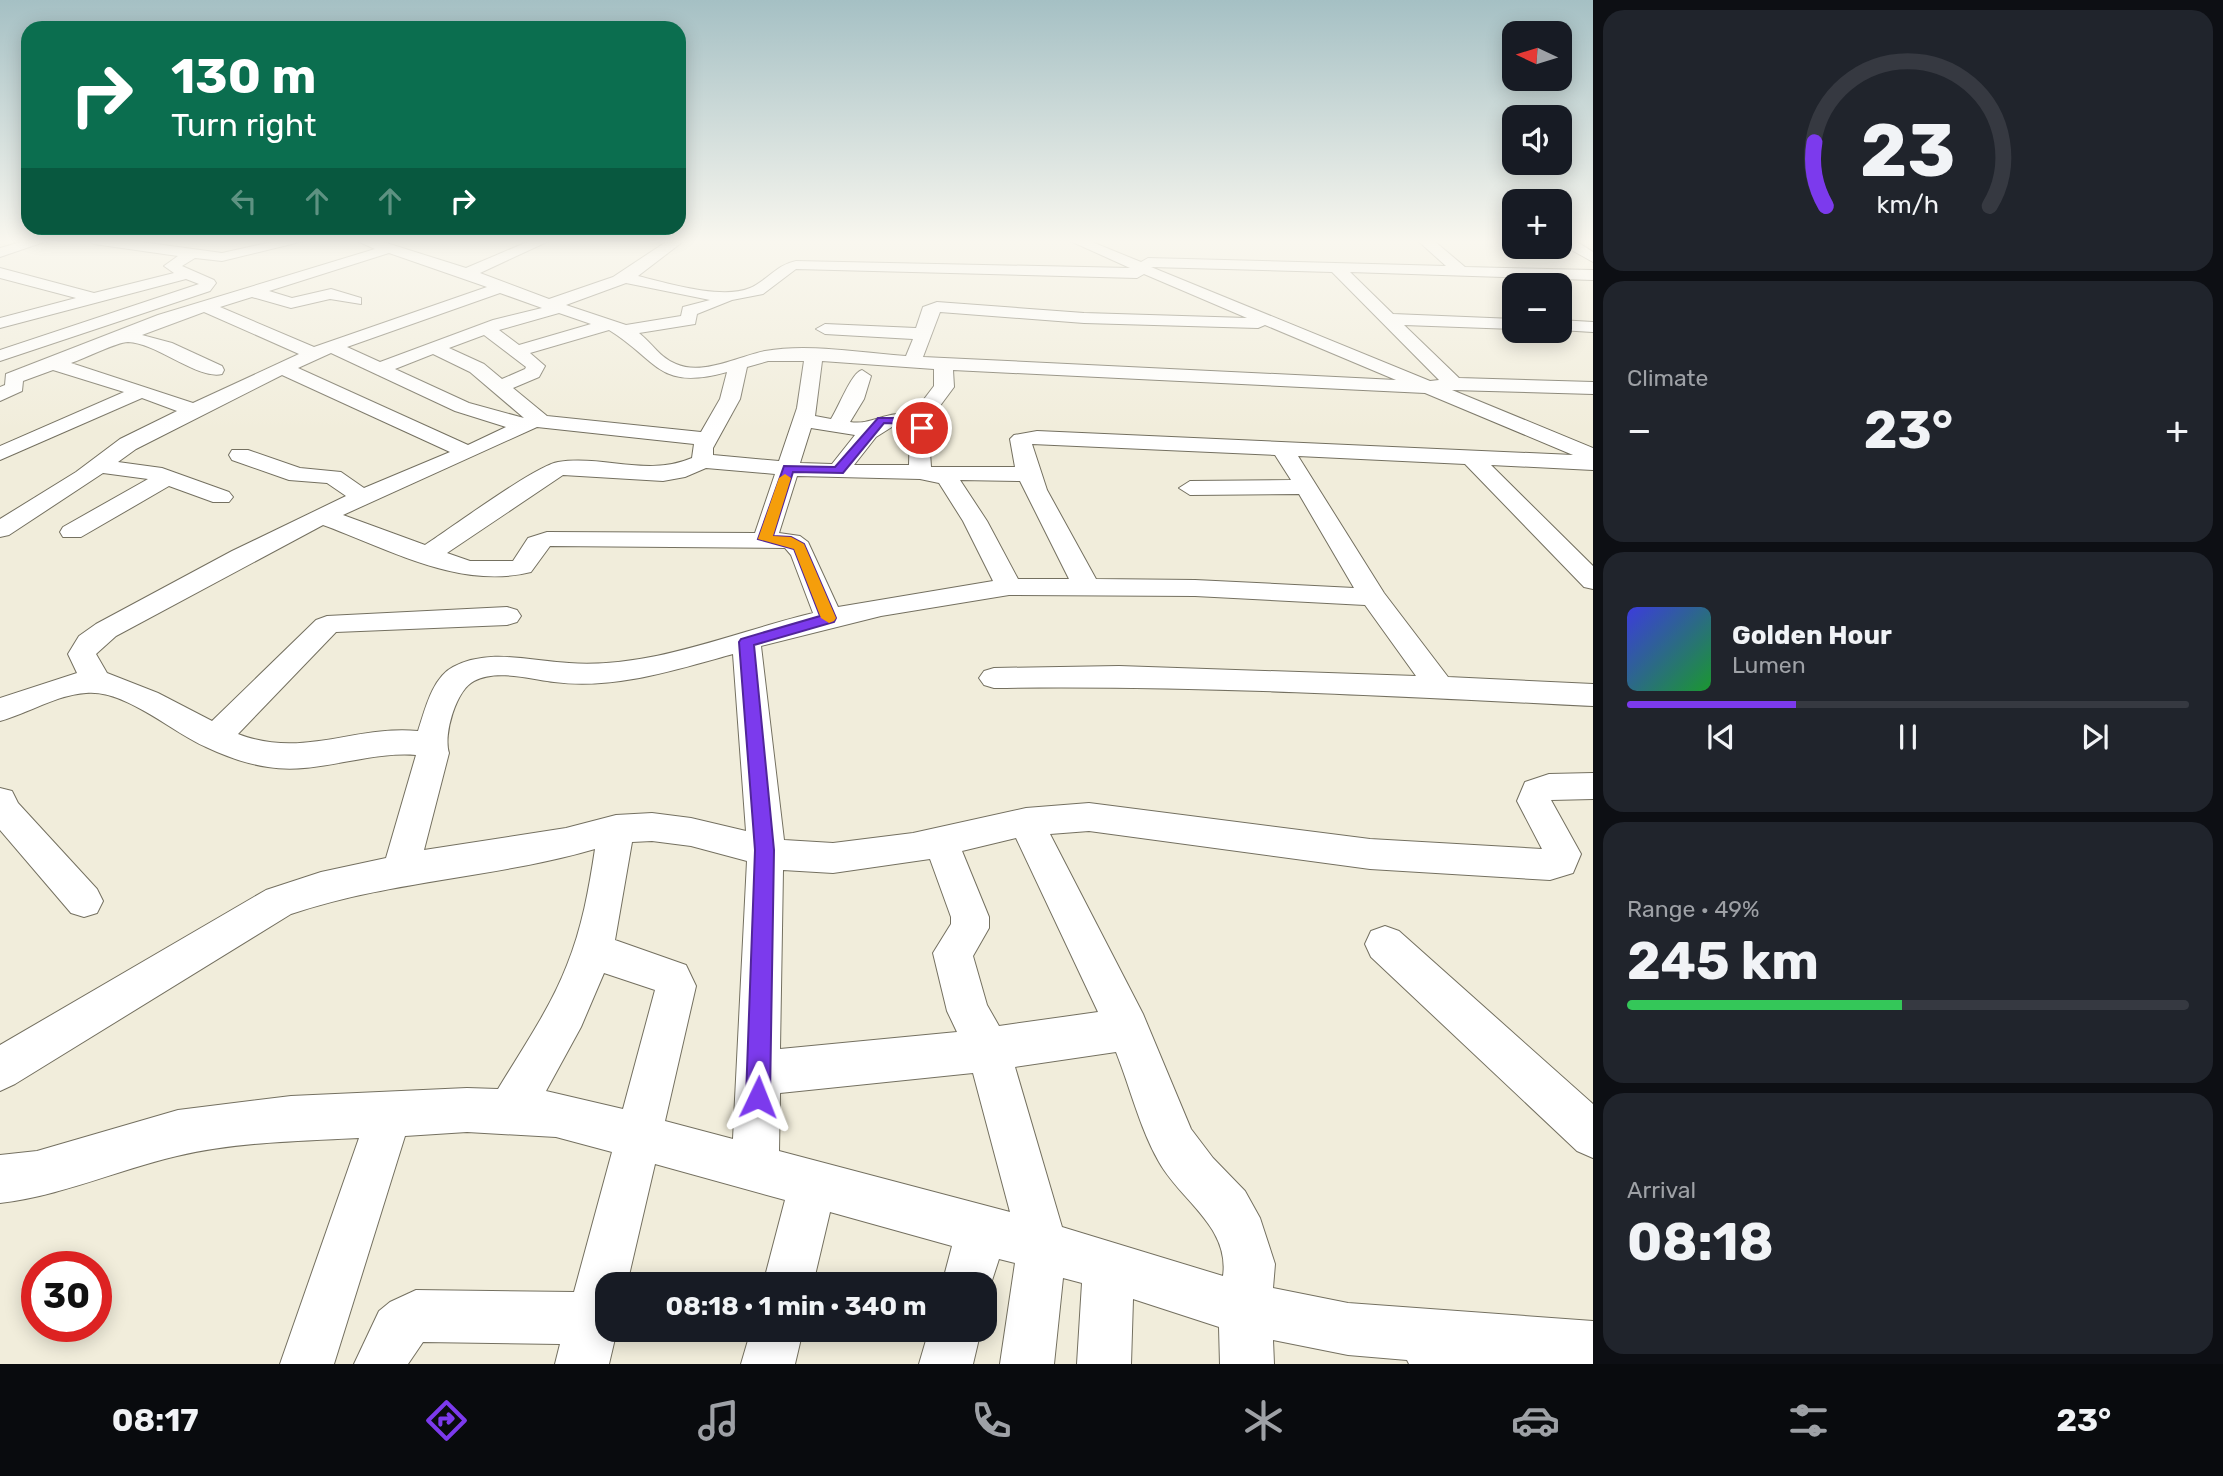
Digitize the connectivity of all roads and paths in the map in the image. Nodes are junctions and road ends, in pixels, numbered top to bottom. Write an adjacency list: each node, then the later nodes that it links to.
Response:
1 (71, 304): 13 (street)
2 (156, 304): 26 (street)
3 (214, 304): 10 (street)
4 (455, 304): 24 (street)
5 (548, 304): 11 (street)
6 (562, 304): 11 (street)
7 (715, 304): 17 (street)
8 (1227, 304): 14 (street)
9 (1373, 304): 12 (street)
10 (206, 306): 22 (street); 24 (street)
11 (555, 306): 17 (street); 19 (street)
12 (1389, 319): 15 (street); 36 (street)
13 (0, 323)
14 (1269, 323): 21 (street); 38 (street)
15 (1502, 324)
16 (1572, 326): 18 (street)
17 (616, 327): 25 (street); 28 (street)
18 (1593, 327)
19 (487, 329): 23 (street); 25 (street)
20 (825, 330): 21 (street)
21 (923, 334): 27 (street)
22 (126, 336): 29 (street); 33 (street)
23 (434, 348): 32 (street); 37 (street)
24 (321, 350): 31 (street); 32 (street)
25 (518, 351): 37 (street)
26 (0, 356)
27 (912, 361): 30 (street); 34 (street)
28 (739, 363): 30 (street); 48 (street)
29 (51, 364): 40 (street); 41 (street)
30 (813, 365): 35 (street); 43 (street)
31 (281, 367): 42 (street); 50 (street)
32 (380, 368): 45 (street)
33 (215, 370)
34 (944, 371): 35 (street); 38 (street); 44 (street)
35 (862, 376): 46 (street)
36 (1454, 384): 38 (street); 39 (street)
37 (500, 387): 45 (street)
38 (1425, 387): 53 (street)
39 (1593, 388)
40 (140, 392): 42 (street); 51 (street)
41 (0, 395)
42 (193, 410): 56 (street)
43 (803, 420): 46 (street); 57 (street)
44 (917, 422): 47 (street); 59 (street)
45 (529, 423): 48 (street); 50 (street)
46 (837, 426): 47 (street)
47 (871, 432): 58 (street)
48 (704, 450): 57 (street); 70 (street)
49 (1284, 451): 54 (street); 60 (street); 62 (street)
50 (467, 452): 65 (street)
51 (0, 454)
52 (240, 455): 65 (street)
53 (1593, 456)
54 (1473, 459): 55 (street); 71 (street)
55 (1593, 463)
56 (98, 466): 61 (street); 67 (street)
57 (788, 468): 58 (street); 69 (street)
58 (838, 471): 59 (street)
59 (927, 472): 60 (street); 74 (street)
60 (1028, 474): 73 (street)
61 (168, 477): 64 (street); 68 (street)
62 (1306, 487): 63 (street); 75 (street)
63 (1190, 488)
64 (221, 497)
65 (362, 497): 66 (street)
66 (322, 516): 70 (street); 80 (street)
67 (0, 530)
68 (72, 532)
69 (765, 539): 70 (street); 77 (street)
70 (430, 553)
71 (1583, 561): 72 (street)
72 (1593, 581)
73 (1086, 586): 74 (street); 75 (street)
74 (1009, 587): 77 (street)
75 (1373, 597): 81 (street)
76 (507, 616): 84 (street)
77 (829, 618): 78 (street)
78 (746, 642): 85 (street); 91 (street)
79 (994, 678): 81 (street)
80 (96, 681): 83 (street); 84 (street)
81 (1441, 689): 82 (street)
82 (1593, 695)
83 (0, 710)
84 (214, 738): 85 (street)
85 (430, 744): 92 (street)
86 (1593, 786): 88 (street)
87 (0, 801): 93 (street)
88 (1026, 822): 90 (street); 96 (street)
89 (616, 829): 91 (street); 92 (street); 95 (street)
90 (941, 842): 91 (street); 97 (street)
91 (765, 850): 99 (street)
92 (400, 871): 98 (street)
93 (84, 901)
94 (1385, 944): 103 (street)
95 (592, 951): 100 (street); 102 (street)
96 (1128, 1029): 97 (street); 112 (street)
97 (988, 1050): 99 (street); 108 (street)
98 (0, 1069)
99 (759, 1073): 104 (street)
100 (510, 1112): 101 (street); 102 (street)
101 (390, 1113): 105 (street); 118 (street)
102 (641, 1135): 104 (street); 113 (street)
103 (1593, 1135)
104 (755, 1169): 106 (street)
105 (0, 1179)
106 (813, 1183): 107 (street); 110 (street)
107 (981, 1232): 108 (street); 111 (street)
108 (1042, 1246): 109 (street); 122 (street)
109 (1108, 1269): 112 (street); 123 (street)
110 (791, 1272)
111 (970, 1272)
112 (1245, 1308): 117 (street); 124 (street)
113 (587, 1341): 119 (street)
114 (774, 1342): 120 (street)
115 (952, 1342): 121 (street)
116 (1593, 1348): 117 (street)
117 (1435, 1356)
118 (307, 1364)
119 (382, 1364)
120 (768, 1364)
121 (946, 1364)
122 (1027, 1364)
123 (1104, 1364)
124 (1247, 1364)

